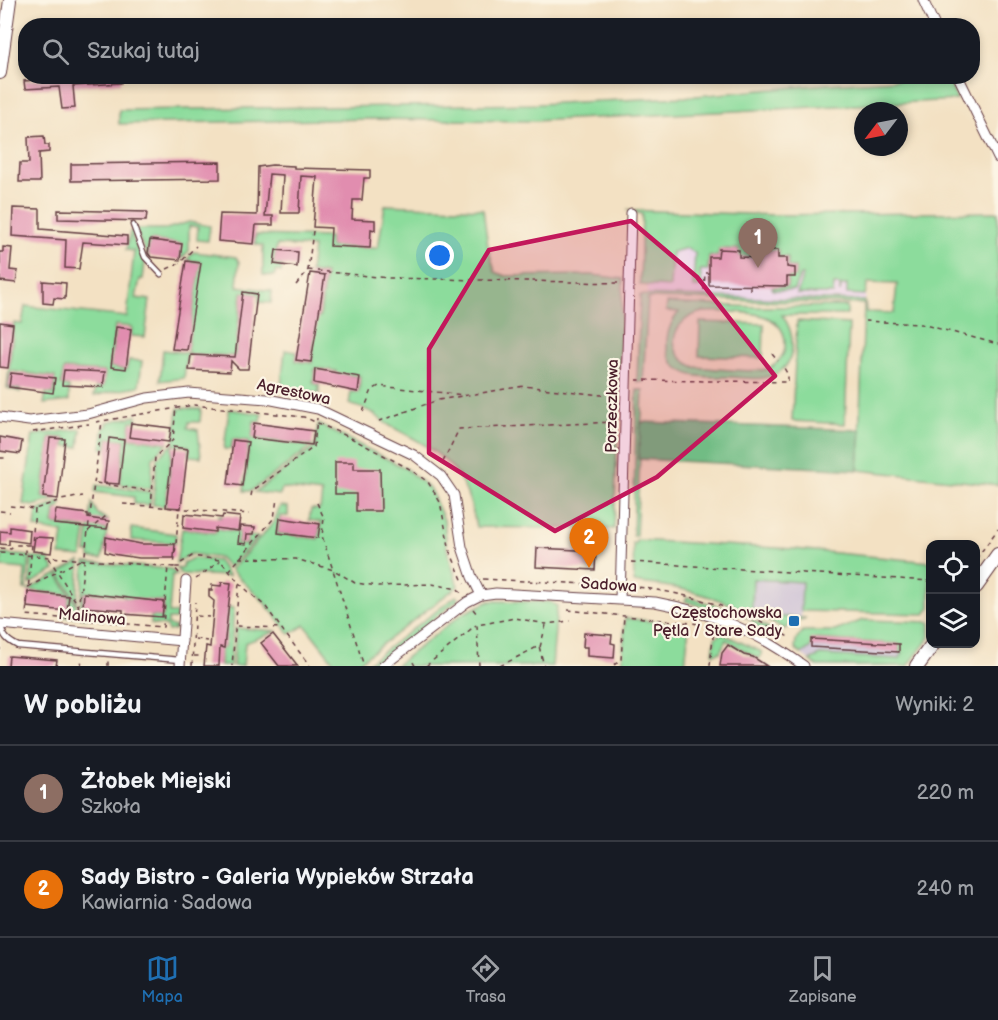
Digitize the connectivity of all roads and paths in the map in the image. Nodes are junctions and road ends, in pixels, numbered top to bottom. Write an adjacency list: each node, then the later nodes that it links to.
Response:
1 (10, 0): 4 (main road)
2 (923, 0): 3 (street)
3 (931, 18)
4 (0, 73)
5 (962, 84): 6 (street)
6 (998, 158)
7 (631, 213): 15 (street, Porzeczkowa)
8 (133, 225): 11 (lane)
9 (313, 231): 12 (path)
10 (196, 246): 11 (path)
11 (154, 269): 14 (lane)
12 (308, 270): 15 (path); 17 (path)
13 (709, 273): 18 (path)
14 (160, 274)
15 (630, 284): 26 (street, Porzeczkowa)
16 (750, 284): 19 (path)
17 (296, 285)
18 (704, 290)
19 (750, 291)
20 (865, 321): 21 (path)
21 (998, 344)
22 (772, 354): 23 (path)
23 (778, 361)
24 (784, 368): 25 (path)
25 (636, 380)
26 (626, 390): 27 (path); 34 (street, Porzeczkowa)
27 (468, 395): 30 (path); 32 (path)
28 (176, 406): 33 (path); 35 (path); 41 (path)
29 (318, 409): 31 (street, Agrestowa); 35 (path); 77 (street, Agrestowa)
30 (363, 412)
31 (0, 417)
32 (379, 420)
33 (102, 421): 36 (path); 40 (path)
34 (626, 421): 39 (path); 88 (street, Porzeczkowa)
35 (317, 423): 43 (path); 77 (path)
36 (33, 432)
37 (0, 458): 38 (path)
38 (5, 458)
39 (442, 462)
40 (95, 483): 41 (path); 56 (path)
41 (152, 491): 48 (path)
42 (83, 496): 49 (path)
43 (251, 496)
44 (277, 499): 68 (path)
45 (318, 503): 74 (path)
46 (123, 504): 48 (path)
47 (10, 506): 49 (path)
48 (151, 508): 50 (path)
49 (35, 509): 58 (path)
50 (179, 509): 53 (path); 73 (path)
51 (0, 511): 52 (path)
52 (10, 512)
53 (249, 514)
54 (106, 516): 56 (path)
55 (998, 529): 61 (path)
56 (87, 532): 69 (path)
57 (25, 544): 58 (path); 60 (path); 64 (path)
58 (32, 545): 65 (path)
59 (0, 548): 60 (path)
60 (11, 549): 63 (path)
61 (980, 552)
62 (0, 553): 63 (path)
63 (10, 554): 64 (path)
64 (24, 555): 65 (path)
65 (31, 555): 67 (path); 84 (path)
66 (998, 555): 78 (main road)
67 (48, 556): 69 (path); 76 (path)
68 (239, 558): 74 (path); 75 (path)
69 (82, 559): 72 (path); 76 (path); 89 (path)
70 (220, 560): 73 (path); 75 (path); 79 (path)
71 (630, 562): 80 (path)
72 (168, 566): 73 (path); 105 (path)
73 (174, 567): 79 (path)
74 (334, 570): 85 (path); 122 (path)
75 (229, 571): 81 (path)
76 (58, 572): 84 (path); 89 (path)
77 (472, 577): 82 (path); 87 (street, Agrestowa)
78 (980, 579)
79 (187, 581): 114 (street)
80 (926, 581)
81 (238, 583): 107 (path); 109 (path)
82 (614, 585)
83 (627, 586): 112 (path)
84 (28, 587): 96 (path)
85 (458, 589)
86 (195, 594): 94 (path)
87 (481, 595): 88 (street, Sadowa); 127 (street, Sadowa)
88 (620, 599): 134 (street, Sadowa)
89 (78, 606): 96 (path)
90 (568, 610): 93 (path)
91 (90, 612): 98 (path)
92 (112, 613): 101 (path)
93 (624, 615): 108 (path); 123 (path)
94 (196, 616): 95 (path); 113 (path)
95 (209, 617)
96 (77, 619): 98 (path); 111 (path)
97 (128, 619): 103 (path)
98 (89, 620): 101 (path)
99 (148, 620): 105 (path)
100 (570, 621): 104 (path)
101 (112, 622): 103 (path)
102 (0, 624): 111 (street, Malinowa); 121 (lane)
103 (127, 624): 105 (path)
104 (546, 624): 106 (path); 116 (path)
105 (148, 625)
106 (477, 625): 129 (path); 130 (path)
107 (235, 626): 109 (path); 125 (path)
108 (714, 626): 110 (path); 133 (path)
109 (281, 628): 126 (path)
110 (722, 629)
111 (79, 630): 114 (street, Malinowa)
112 (790, 638)
113 (194, 639): 115 (path); 118 (path)
114 (182, 641): 121 (street)
115 (207, 641)
116 (540, 648): 131 (path); 132 (path)
117 (930, 648): 135 (main road)
118 (193, 656): 119 (path); 124 (path)
119 (201, 656)
120 (413, 662): 128 (path)
121 (180, 663)
122 (363, 663)
123 (614, 665)
124 (192, 666)
125 (232, 666)
126 (310, 666)
127 (383, 666)
128 (415, 666)
129 (426, 666)
130 (479, 666)
131 (500, 666)
132 (544, 666)
133 (710, 666)
134 (804, 666)
135 (917, 666)

